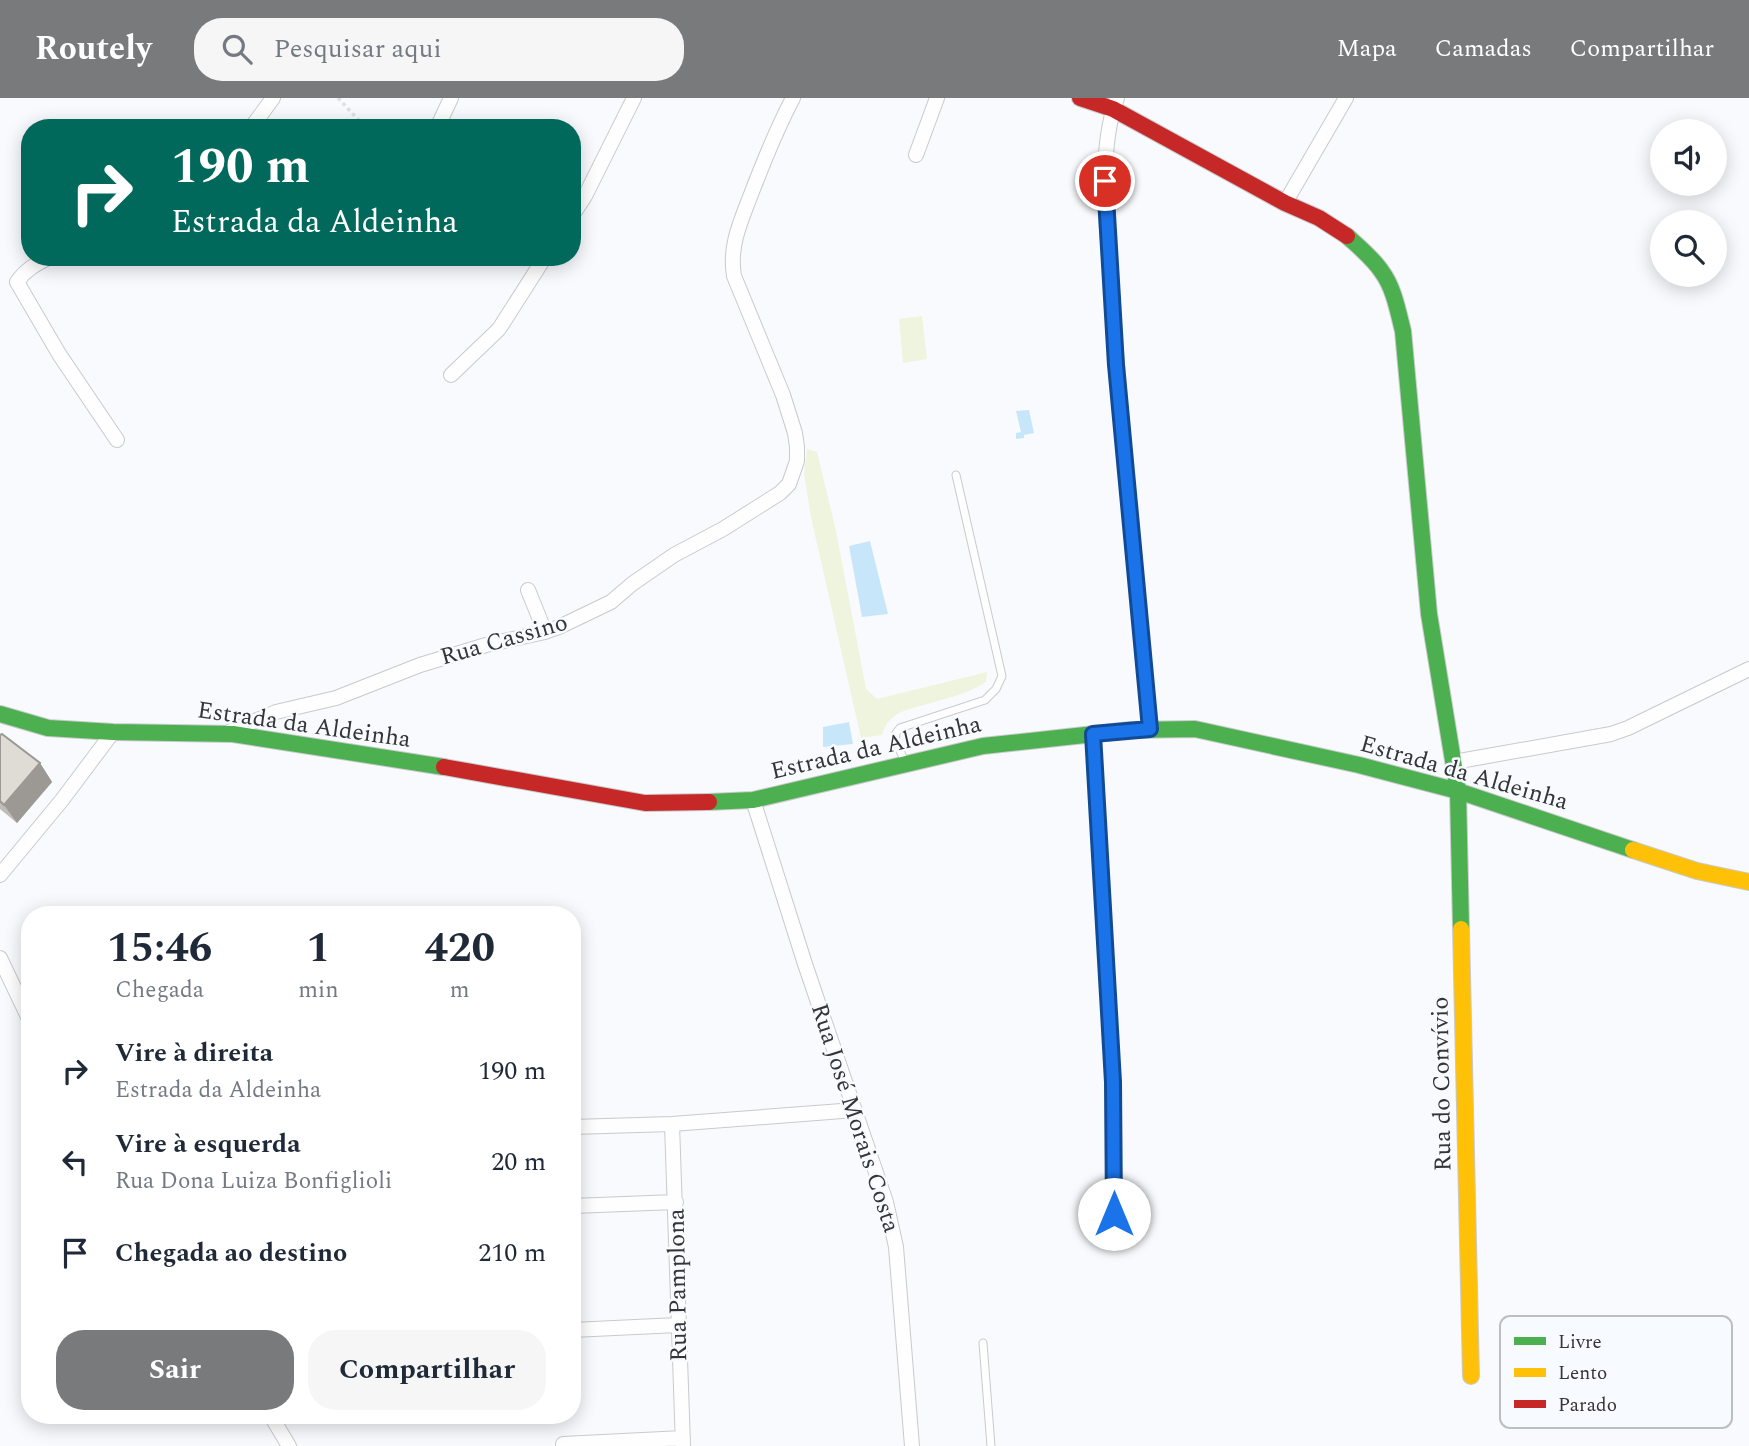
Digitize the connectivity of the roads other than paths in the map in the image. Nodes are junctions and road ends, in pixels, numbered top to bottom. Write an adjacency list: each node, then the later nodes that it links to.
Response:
1 (273, 98): 9 (street)
2 (451, 98): 10 (street)
3 (634, 98): 12 (street)
4 (793, 98): 20 (street, Rua Cassino)
5 (937, 98): 11 (street)
6 (1080, 98): 8 (street, Rua do Convívio)
7 (1346, 98): 13 (street)
8 (1115, 104): 13 (street, Rua do Convívio); 23 (street)
9 (258, 119)
10 (441, 119)
11 (916, 155)
12 (581, 203)
13 (1285, 203): 27 (street, Rua do Convívio)
14 (32, 266): 17 (street)
15 (539, 266): 16 (street)
16 (451, 375)
17 (117, 440)
18 (956, 475): 28 (lane)
19 (528, 590): 20 (street)
20 (545, 632): 25 (street, Rua Cassino)
21 (1749, 669): 27 (street)
22 (0, 714): 24 (street, Estrada da Aldeinha)
23 (1150, 729): 26 (street, Estrada da Aldeinha); 29 (street, Estrada da Aldeinha)
24 (113, 732): 25 (street, Estrada da Aldeinha); 31 (street)
25 (225, 734): 30 (street, Estrada da Aldeinha)
26 (1093, 734): 28 (street, Estrada da Aldeinha); 40 (street)
27 (1454, 762): 29 (street, Rua do Convívio)
28 (906, 765): 30 (street, Estrada da Aldeinha)
29 (1458, 790): 32 (street, Estrada da Aldeinha); 44 (street, Rua do Convívio)
30 (753, 800): 35 (street, Rua José Morais Costa)
31 (0, 874)
32 (1749, 882)
33 (0, 958): 34 (street)
34 (21, 1002)
35 (855, 1110): 36 (street); 49 (street, Rua José Morais Costa)
36 (673, 1125): 37 (street); 38 (street, Rua Pamplona)
37 (581, 1127)
38 (676, 1202): 39 (street); 41 (street, Rua Pamplona)
39 (581, 1206)
40 (1114, 1240)
41 (678, 1325): 42 (street); 46 (street, Rua Pamplona)
42 (581, 1330)
43 (983, 1343): 50 (lane)
44 (1471, 1376)
45 (276, 1424): 48 (street)
46 (683, 1442): 47 (street)
47 (563, 1444)
48 (289, 1446)
49 (912, 1446)
50 (991, 1446)

